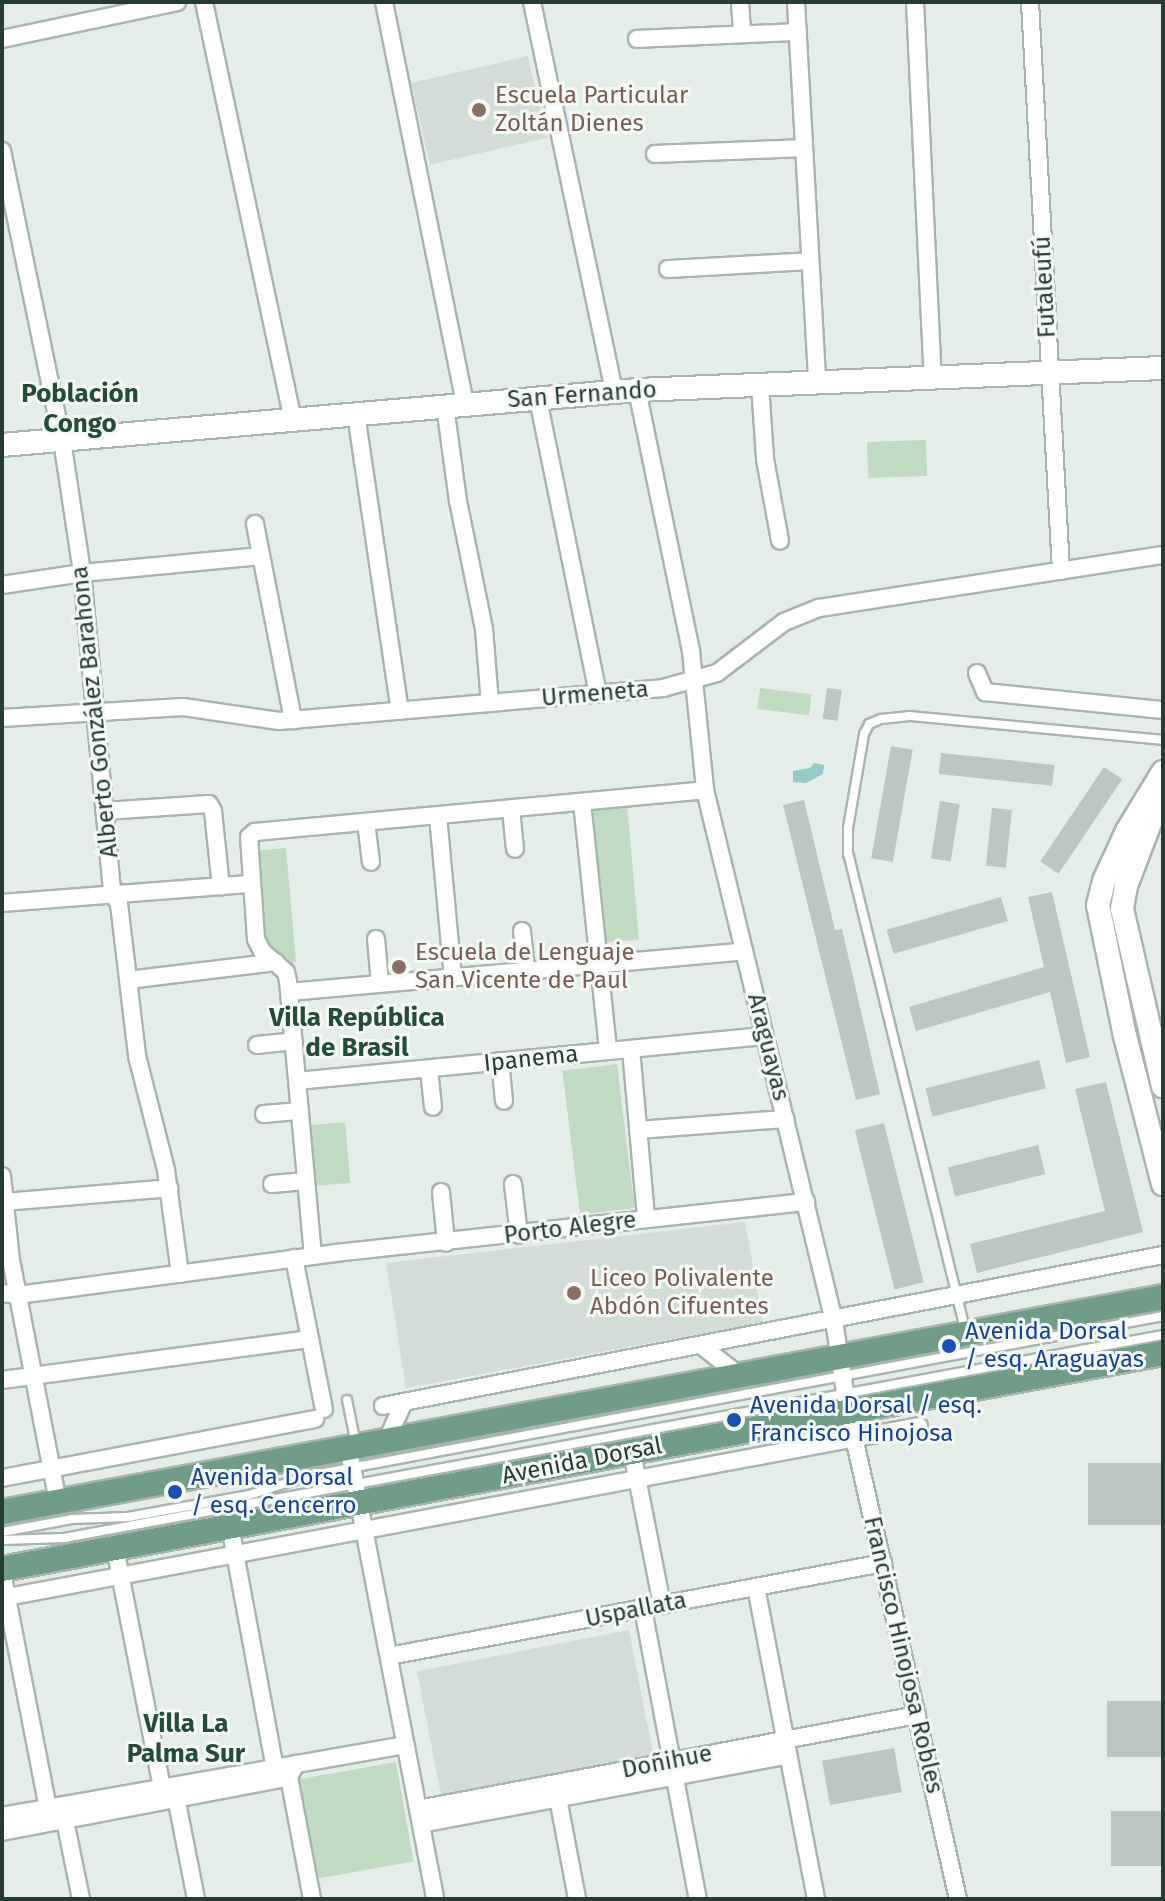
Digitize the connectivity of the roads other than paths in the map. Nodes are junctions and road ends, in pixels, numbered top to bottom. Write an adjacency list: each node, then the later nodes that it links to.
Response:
1 (177, 2): 11 (street)
2 (204, 2): 27 (street)
3 (384, 2): 25 (street)
4 (532, 2): 23 (street, Araguayas)
5 (740, 2): 10 (street)
6 (796, 2): 9 (street)
7 (915, 2): 20 (street)
8 (1030, 2): 19 (street, Futaleufú)
9 (798, 32): 10 (street); 13 (street)
10 (742, 34): 12 (street)
11 (2, 39)
12 (637, 39)
13 (804, 148): 15 (street); 16 (street)
14 (2, 151): 28 (street, Alberto González Barahona)
15 (655, 154)
16 (810, 261): 17 (street); 21 (street)
17 (668, 269)
18 (1163, 368): 19 (street, San Fernando)
19 (1050, 372): 20 (street, San Fernando); 34 (street, Futaleufú)
20 (933, 377): 21 (street, San Fernando)
21 (817, 382): 22 (street, San Fernando)
22 (760, 385): 23 (street, San Fernando); 31 (street)
23 (625, 391): 24 (street, San Fernando); 38 (street, Araguayas)
24 (538, 399): 25 (street, San Fernando); 39 (street)
25 (455, 406): 26 (street, San Fernando); 40 (street)
26 (356, 414): 27 (street, San Fernando); 42 (street)
27 (293, 420): 28 (street, San Fernando)
28 (62, 440): 29 (street, San Fernando); 35 (street, Alberto González Barahona)
29 (2, 445)
30 (255, 524): 33 (street)
31 (780, 541)
32 (1163, 555): 34 (street, Urmeneta)
33 (261, 556): 35 (street); 45 (street)
34 (1061, 571): 38 (street, Urmeneta)
35 (82, 573): 36 (street); 43 (street, Alberto González Barahona)
36 (2, 585)
37 (977, 673): 41 (street)
38 (692, 682): 39 (street, Urmeneta); 49 (street, Araguayas)
39 (598, 693): 40 (street, Urmeneta)
40 (490, 703): 42 (street, Urmeneta)
41 (1163, 710)
42 (400, 711): 45 (street, Urmeneta)
43 (95, 713): 44 (street, Urmeneta); 45 (street, Urmeneta); 52 (street, Alberto González Barahona)
44 (2, 718)
45 (293, 720)
46 (1163, 740): 105 (lane)
47 (1163, 772): 73 (street)
48 (1163, 789): 71 (street)
49 (705, 790): 50 (street); 63 (street, Araguayas)
50 (582, 802): 51 (street); 65 (street)
51 (511, 809): 53 (street); 55 (street)
52 (105, 811): 58 (street); 59 (street, Alberto González Barahona)
53 (438, 816): 54 (street); 67 (street)
54 (366, 822): 56 (street); 57 (street)
55 (515, 849)
56 (371, 862)
57 (251, 884): 58 (street); 64 (street)
58 (221, 887): 59 (street)
59 (112, 892): 60 (street); 68 (street, Alberto González Barahona)
60 (2, 903)
61 (522, 931): 66 (street)
62 (376, 939): 69 (street)
63 (744, 951): 65 (street); 72 (street, Araguayas)
64 (276, 962): 68 (street); 70 (street)
65 (598, 964): 66 (street); 77 (street)
66 (526, 970): 67 (street)
67 (453, 977): 69 (street)
68 (128, 980): 93 (street, Alberto González Barahona)
69 (380, 983): 70 (street)
70 (289, 992): 74 (street)
71 (1148, 1029): 73 (street); 81 (street)
72 (764, 1036): 76 (street, Ipanema); 86 (street, Araguayas)
73 (1125, 1036): 92 (street)
74 (294, 1041): 75 (street); 80 (street)
75 (257, 1045)
76 (631, 1049): 77 (street, Ipanema); 87 (street)
77 (608, 1051): 78 (street, Ipanema)
78 (500, 1061): 79 (street, Ipanema); 82 (street)
79 (429, 1069): 80 (street, Ipanema); 83 (street)
80 (297, 1081): 84 (street)
81 (1163, 1086)
82 (504, 1101)
83 (433, 1107)
84 (300, 1111): 85 (street); 89 (street)
85 (264, 1114)
86 (786, 1119): 87 (street); 96 (street, Araguayas)
87 (638, 1130): 97 (street)
88 (2, 1176): 95 (street)
89 (306, 1181): 90 (street); 101 (street)
90 (272, 1184)
91 (513, 1184): 98 (street)
92 (1163, 1184)
93 (169, 1188): 95 (street); 103 (street, Alberto González Barahona)
94 (441, 1192): 99 (street)
95 (4, 1202): 104 (street)
96 (806, 1202): 97 (street, Porto Alegre); 108 (street, Araguayas)
97 (646, 1218): 98 (street, Porto Alegre)
98 (519, 1235): 99 (street, Porto Alegre)
99 (446, 1243): 101 (street, Porto Alegre)
100 (1163, 1255): 105 (street)
101 (313, 1256): 102 (street, Porto Alegre)
102 (294, 1258): 103 (street, Porto Alegre); 111 (street)
103 (180, 1274): 104 (street, Porto Alegre)
104 (10, 1294): 114 (street)
105 (958, 1297): 108 (street); 109 (lane)
106 (1163, 1297): 109 (main road, Avenida Dorsal)
107 (1163, 1316): 117 (lane)
108 (834, 1321): 112 (street); 117 (street, Araguayas)
109 (967, 1334): 117 (main road, Avenida Dorsal)
110 (1163, 1335): 117 (lane)
111 (310, 1339): 114 (street); 125 (street)
112 (702, 1346): 115 (street); 119 (street)
113 (1163, 1353): 117 (main road, Avenida Dorsal)
114 (33, 1374): 116 (street); 125 (street)
115 (740, 1376): 117 (main road, Avenida Dorsal); 123 (main road, Avenida Dorsal)
116 (2, 1380)
117 (845, 1384): 122 (street, Francisco Hinojosa Robles); 124 (main road, Avenida Dorsal); 126 (lane); 126 (lane)
118 (347, 1400): 126 (lane)
119 (404, 1402): 120 (street); 123 (street)
120 (383, 1406)
121 (919, 1426): 122 (street, Avenida Dorsal)
122 (854, 1439): 128 (street, Avenida Dorsal); 137 (street, Francisco Hinojosa Robles)
123 (385, 1444): 126 (main road, Avenida Dorsal)
124 (632, 1452): 126 (main road, Avenida Dorsal); 128 (street)
125 (51, 1469): 127 (street); 129 (street)
126 (355, 1471): 129 (main road, Avenida Dorsal); 131 (main road, Avenida Dorsal); 132 (street); 133 (lane); 134 (lane)
127 (2, 1478)
128 (637, 1479): 132 (street, Avenida Dorsal); 142 (street)
129 (58, 1502): 130 (main road, Avenida Dorsal)
130 (2, 1512)
131 (230, 1526): 135 (main road, Avenida Dorsal); 136 (street)
132 (366, 1529): 136 (street, Avenida Dorsal); 144 (street)
133 (2, 1532)
134 (2, 1540)
135 (115, 1548): 138 (main road, Avenida Dorsal); 139 (street)
136 (235, 1553): 139 (street, Avenida Dorsal); 149 (street)
137 (883, 1563): 140 (street, Uspallata); 145 (street, Francisco Hinojosa Robles)
138 (2, 1570): 141 (street)
139 (121, 1575): 141 (street, Avenida Dorsal); 150 (street)
140 (756, 1587): 142 (street, Uspallata); 147 (street)
141 (4, 1597): 152 (street)
142 (662, 1605): 143 (street, Uspallata)
143 (643, 1609): 144 (street, Uspallata); 148 (street)
144 (389, 1656): 146 (street)
145 (917, 1715): 147 (street, Doñihue); 163 (street, Francisco Hinojosa Robles)
146 (406, 1745): 149 (street); 154 (street)
147 (787, 1747): 148 (street, Doñihue); 162 (street)
148 (673, 1769): 151 (street, Doñihue); 154 (street, Doñihue); 161 (street)
149 (287, 1770): 150 (street); 158 (street)
150 (171, 1791): 152 (street); 157 (street)
151 (558, 1798): 154 (street, Doñihue); 160 (street)
152 (58, 1811): 153 (street); 155 (street); 156 (street)
153 (2, 1816)
154 (419, 1816): 159 (street)
155 (2, 1832)
156 (81, 1899)
157 (196, 1899)
158 (312, 1899)
159 (435, 1899)
160 (577, 1899)
161 (698, 1899)
162 (816, 1899)
163 (958, 1899)

